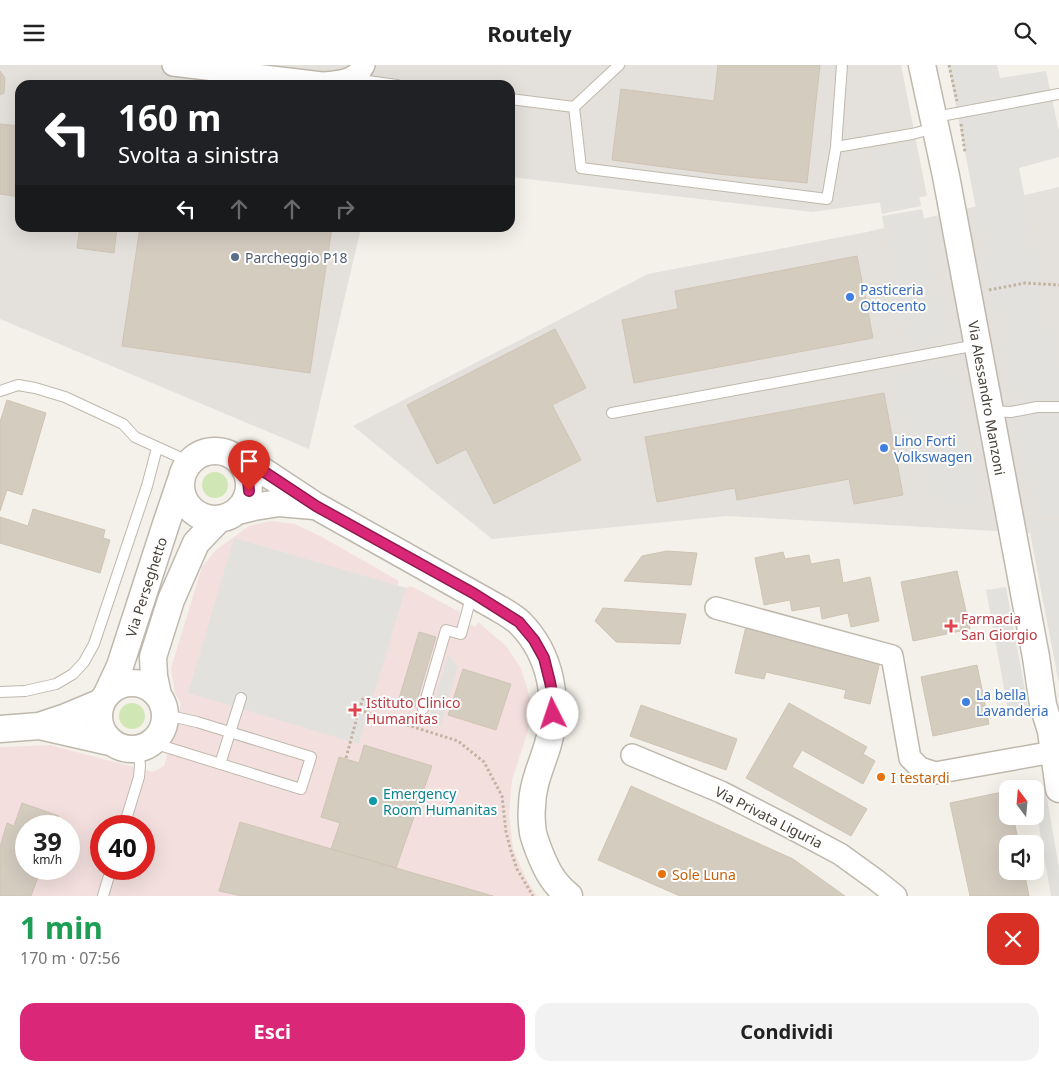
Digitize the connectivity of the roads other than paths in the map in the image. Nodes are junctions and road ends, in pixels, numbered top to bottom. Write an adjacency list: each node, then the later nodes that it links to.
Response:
1 (173, 65): 6 (street)
2 (619, 65): 11 (lane)
3 (842, 65): 13 (lane)
4 (922, 65): 12 (street, Via Alessandro Manzoni)
5 (357, 72): 7 (street); 8 (lane)
6 (297, 80)
7 (340, 80)
8 (382, 80)
9 (1059, 94): 12 (lane)
10 (515, 100): 11 (lane)
11 (574, 107): 13 (lane)
12 (935, 123): 13 (lane); 14 (street, Via Alessandro Manzoni)
13 (836, 147)
14 (978, 344): 17 (street, Via Alessandro Manzoni); 18 (lane)
15 (0, 391): 19 (lane)
16 (1059, 407): 17 (lane)
17 (990, 411): 34 (street, Via Alessandro Manzoni)
18 (612, 413)
19 (157, 448): 21 (lane); 26 (lane)
20 (237, 459): 21 (street); 22 (street); 23 (street)
21 (186, 470): 23 (street); 27 (street, Via Perseghetto)
22 (316, 506): 23 (street); 24 (street)
23 (228, 515): 29 (street, Via Perseghetto)
24 (473, 593): 30 (lane); 42 (street)
25 (716, 608): 34 (street)
26 (0, 692)
27 (104, 698): 29 (street); 31 (street); 35 (street)
28 (241, 698): 33 (lane)
29 (162, 705): 33 (lane); 36 (street)
30 (423, 709)
31 (39, 726): 32 (street); 35 (street)
32 (0, 729)
33 (230, 732): 38 (lane); 38 (lane)
34 (1054, 738): 39 (street, Via Alessandro Manzoni)
35 (110, 741): 36 (street)
36 (146, 746): 38 (lane); 40 (lane)
37 (632, 755): 44 (street, Via Privata Liguria)
38 (220, 764)
39 (1059, 789)
40 (128, 815)
41 (108, 880): 43 (lane)
42 (560, 887)
43 (103, 896)
44 (896, 896)

